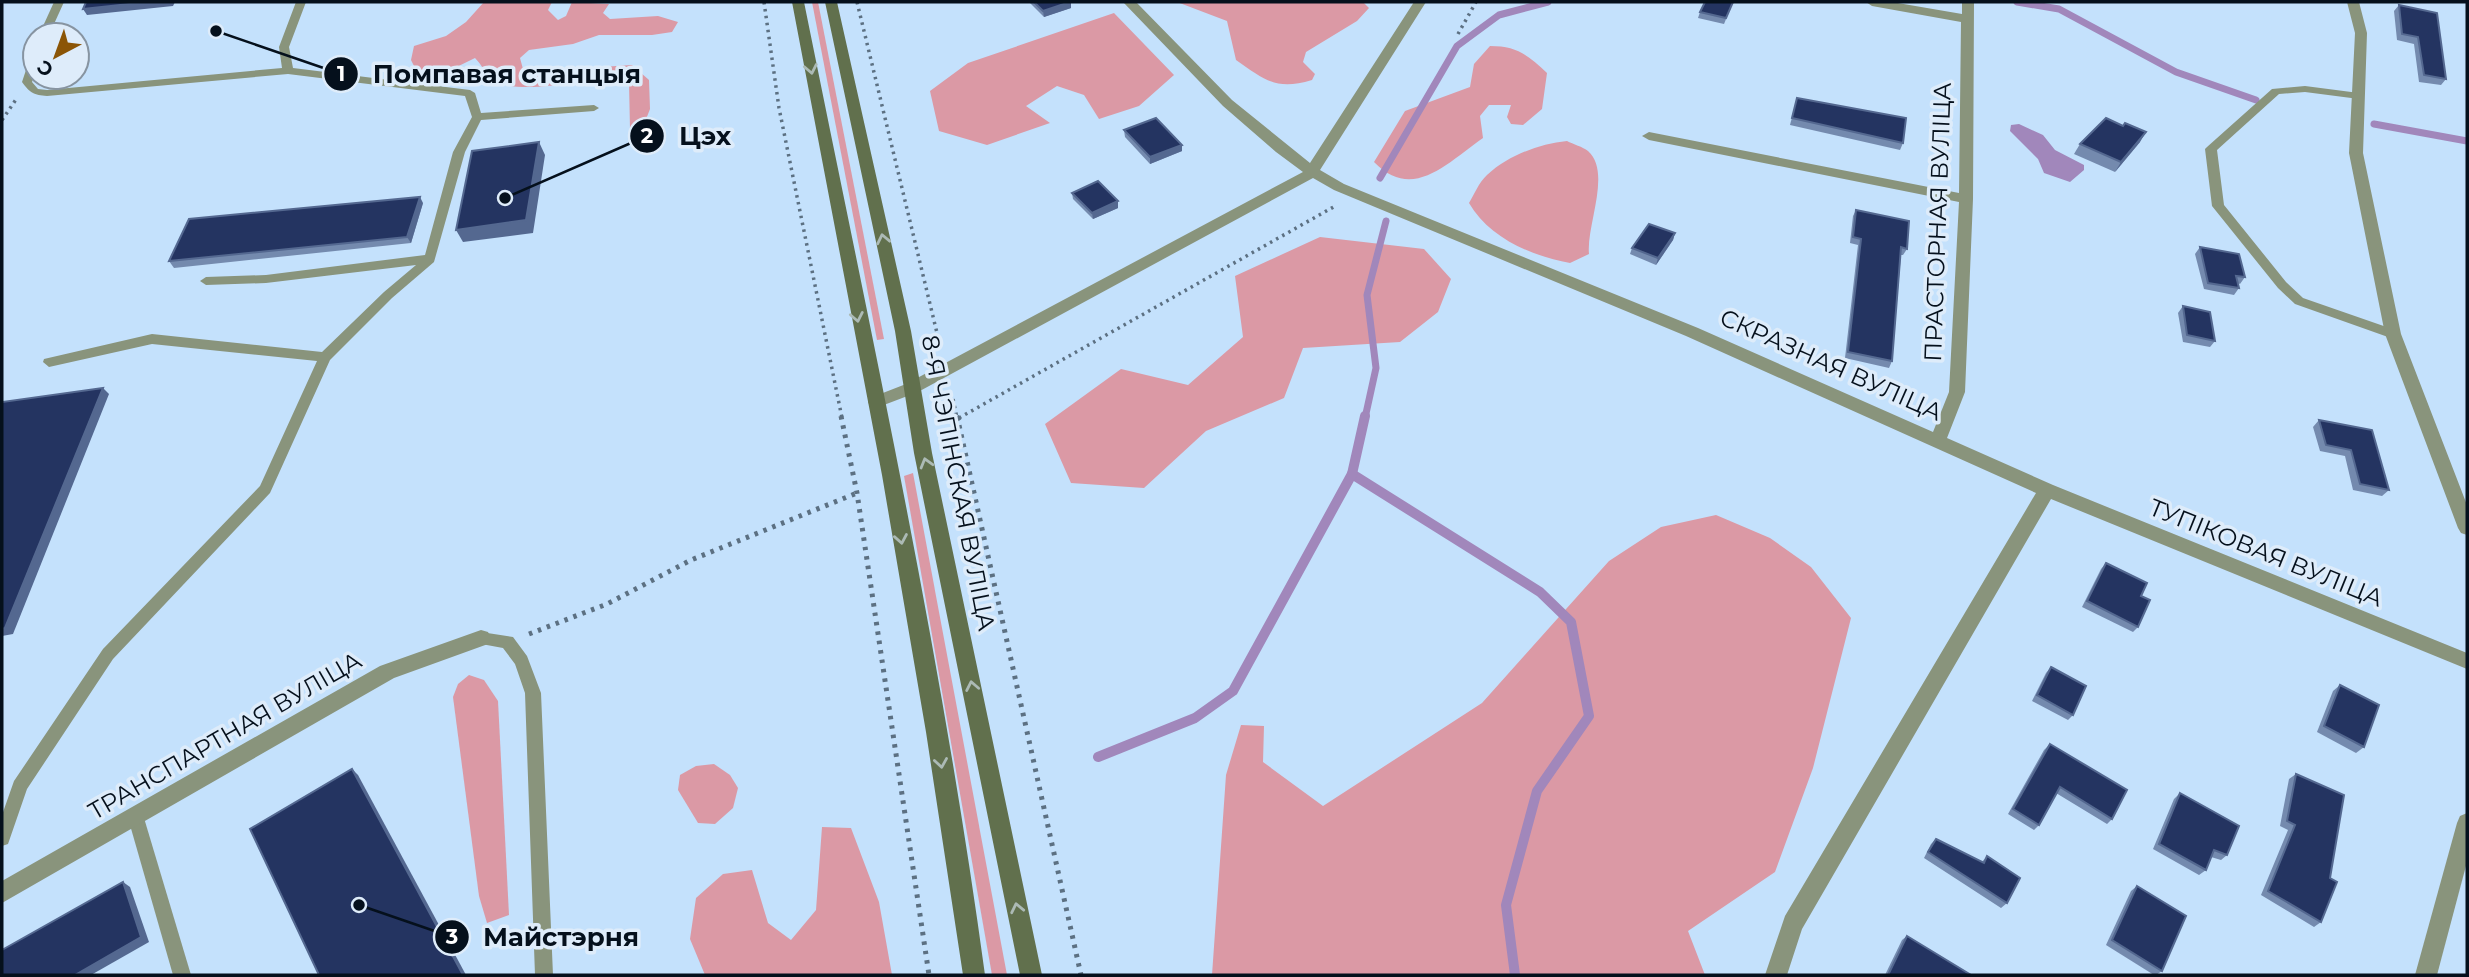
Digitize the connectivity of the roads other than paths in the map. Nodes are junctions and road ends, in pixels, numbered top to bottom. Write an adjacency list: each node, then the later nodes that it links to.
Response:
1 (59, 2): 11 (lane)
2 (301, 2): 12 (lane)
3 (798, 2): 28 (main road, one-way to 28)
4 (831, 2): 27 (main road, 8-Я ЧЭПІНСКАЯ ВУЛІЦА, one-way to 4)
5 (1129, 2): 20 (street, СКРАЗНАЯ ВУЛІЦА)
6 (1420, 2): 20 (street)
7 (1872, 2): 10 (street)
8 (1968, 2): 10 (street, ПРАСТОРНАЯ ВУЛІЦА)
9 (2353, 2): 16 (street)
10 (1967, 19): 21 (street, ПРАСТОРНАЯ ВУЛІЦА)
11 (50, 21)
12 (288, 71): 13 (lane); 18 (lane)
13 (91, 89)
14 (34, 91): 15 (lane)
15 (69, 91)
16 (2359, 96): 24 (street); 24 (lane)
17 (594, 108): 18 (lane)
18 (477, 117): 22 (lane)
19 (1649, 136): 21 (street)
20 (1311, 173): 27 (street); 29 (street, СКРАЗНАЯ ВУЛІЦА)
21 (1966, 200): 29 (street, ПРАСТОРНАЯ ВУЛІЦА)
22 (430, 259): 23 (lane); 25 (lane)
23 (206, 281)
24 (2393, 334): 31 (street)
25 (325, 357): 26 (lane); 36 (lane)
26 (49, 362)
27 (912, 388): 28 (street); 41 (main road, 8-Я ЧЭПІНСКАЯ ВУЛІЦА, one-way to 27)
28 (876, 402): 40 (main road, one-way to 40)
29 (1938, 441): 30 (street, СКРАЗНАЯ ВУЛІЦА)
30 (2047, 490): 33 (street, ТУПІКОВАЯ ВУЛІЦА); 42 (street)
31 (2467, 528)
32 (481, 638): 34 (street, ТРАНСПАРТНАЯ ВУЛІЦА); 39 (lane)
33 (2467, 661)
34 (136, 818): 37 (street, ТРАНСПАРТНАЯ ВУЛІЦА); 38 (lane)
35 (2467, 823): 43 (street)
36 (2, 838)
37 (2, 892)
38 (181, 975)
39 (544, 975)
40 (974, 975)
41 (1031, 975)
42 (1776, 975)
43 (2426, 975)

